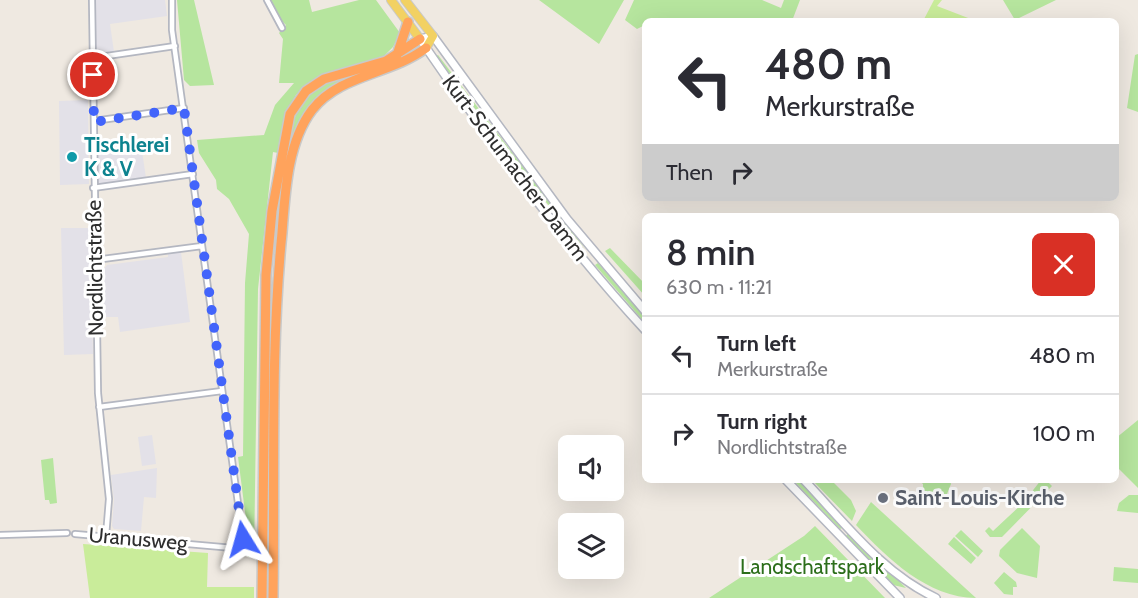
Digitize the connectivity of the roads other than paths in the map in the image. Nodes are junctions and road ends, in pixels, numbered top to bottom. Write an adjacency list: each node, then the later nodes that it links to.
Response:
1 (92, 0): 13 (street, Nordlichtstraße)
2 (172, 0): 10 (street)
3 (267, 0): 7 (street)
4 (392, 0): 6 (main road, Kurt-Schumacher-Damm)
5 (405, 0): 8 (main road, Kurt-Schumacher-Damm)
6 (408, 22): 9 (main road, Kurt-Schumacher-Damm); 12 (highway)
7 (282, 28)
8 (433, 36): 9 (main road); 11 (main road); 19 (main road, Kurt-Schumacher-Damm)
9 (420, 39): 11 (main road, Kurt-Schumacher-Damm); 12 (highway)
10 (175, 46): 13 (street); 14 (street)
11 (426, 48): 21 (main road, Kurt-Schumacher-Damm); 33 (highway)
12 (397, 56): 32 (highway)
13 (93, 58): 15 (street, Nordlichtstraße)
14 (184, 108): 15 (street); 16 (street)
15 (94, 122): 17 (street, Nordlichtstraße)
16 (193, 174): 17 (street); 18 (street)
17 (93, 188): 20 (street, Nordlichtstraße)
18 (202, 246): 20 (street); 24 (street)
19 (595, 253): 21 (main road); 22 (main road, Kurt-Schumacher-Damm)
20 (95, 260): 25 (street, Nordlichtstraße)
21 (585, 262): 23 (main road, Kurt-Schumacher-Damm)
22 (642, 308)
23 (642, 327)
24 (222, 391): 25 (street); 31 (street, Uranusweg)
25 (99, 407): 31 (street, Nordlichtstraße)
26 (789, 483): 34 (main road)
27 (807, 483): 35 (main road)
28 (67, 533): 30 (street, Uranusweg)
29 (75, 534): 31 (street, Uranusweg)
30 (0, 536)
31 (106, 536)
32 (262, 598)
33 (273, 598)
34 (900, 598)
35 (936, 598)

